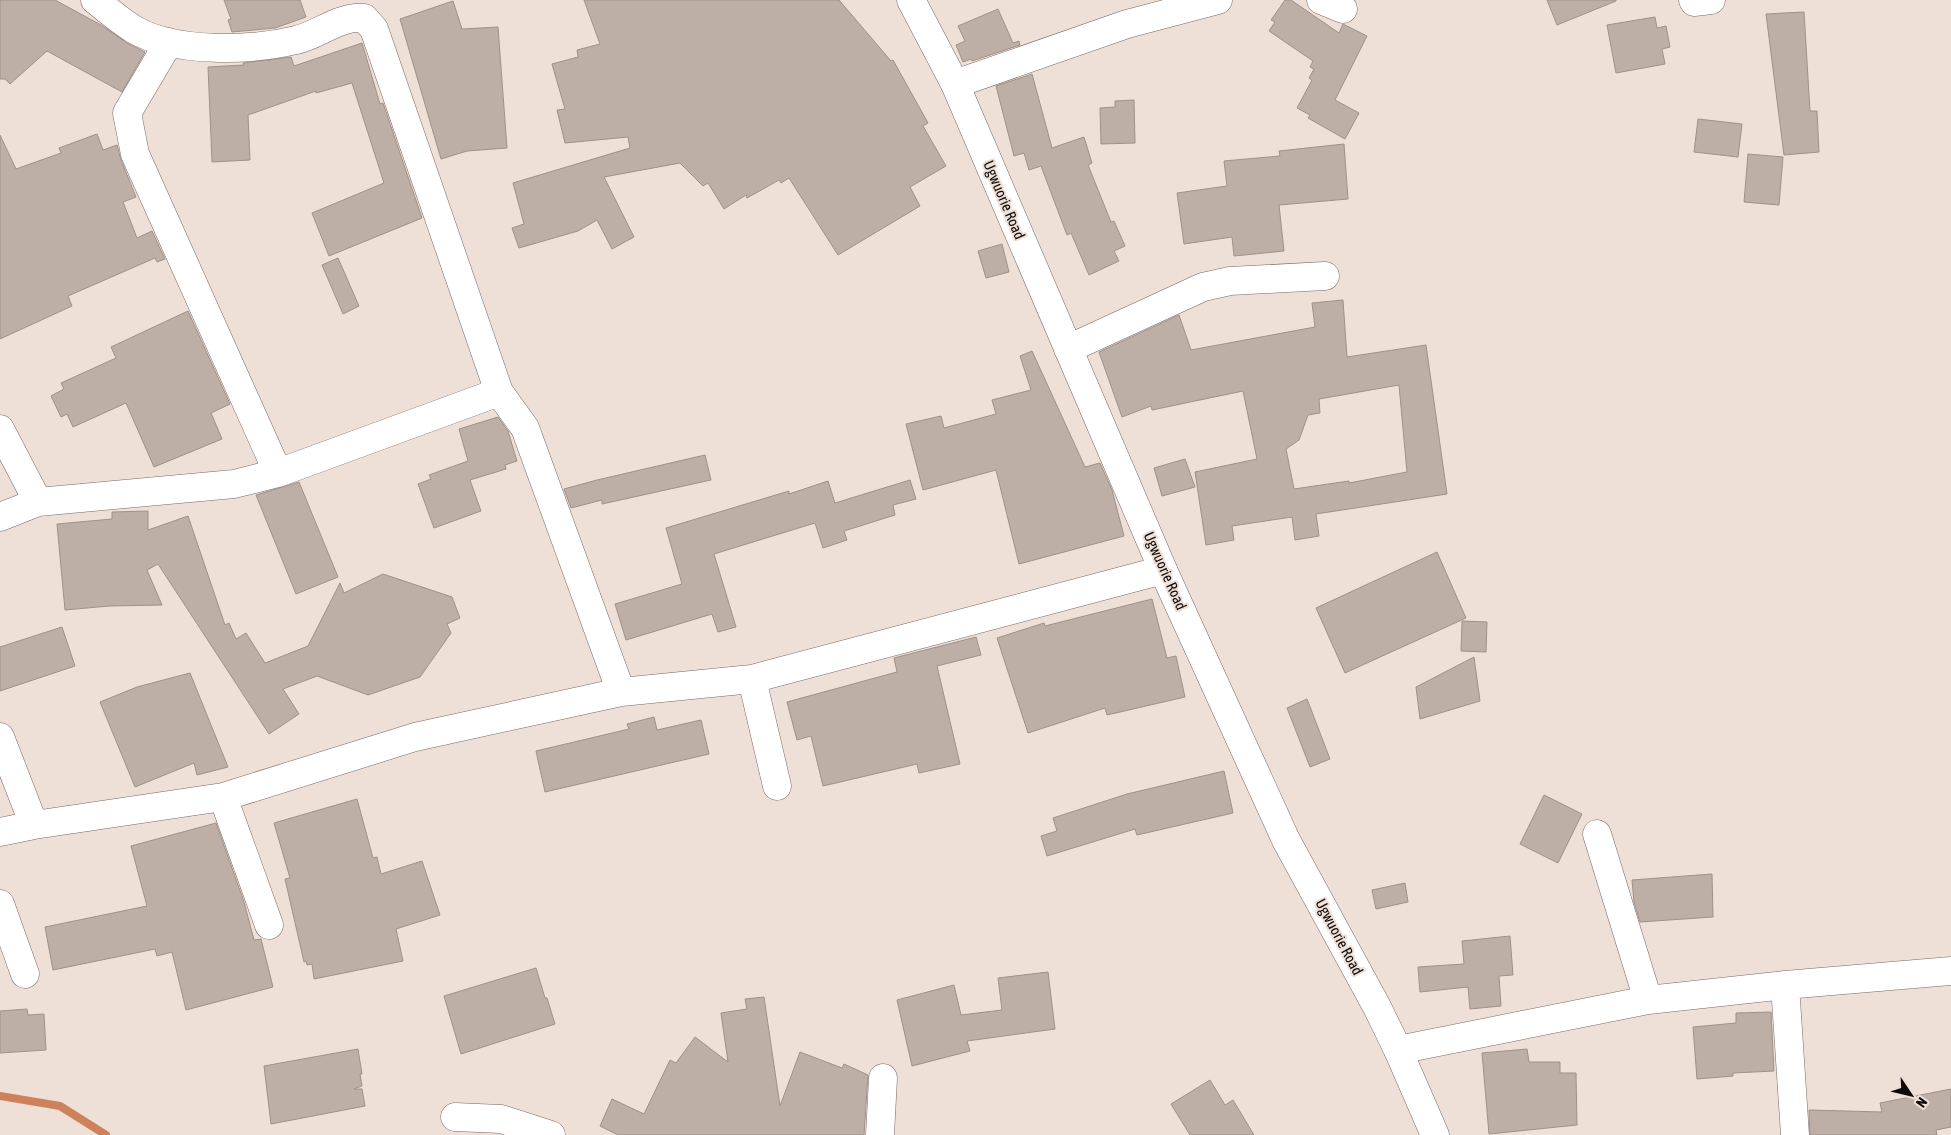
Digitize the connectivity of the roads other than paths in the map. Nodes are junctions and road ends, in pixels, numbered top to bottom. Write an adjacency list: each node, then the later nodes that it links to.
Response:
1 (96, 0): 6 (street)
2 (911, 0): 7 (street, Ugwuorie Road)
3 (1218, 0): 7 (street)
4 (1693, 0): 5 (street)
5 (1711, 0)
6 (169, 42): 10 (street); 12 (street)
7 (955, 84): 9 (street, Ugwuorie Road)
8 (1325, 276): 9 (street)
9 (1068, 349): 15 (street, Ugwuorie Road)
10 (499, 392): 12 (street); 17 (street)
11 (0, 429): 13 (street)
12 (278, 473): 13 (street)
13 (38, 502): 14 (street)
14 (0, 517)
15 (1164, 570): 16 (street); 30 (street, Ugwuorie Road)
16 (752, 680): 17 (street); 19 (street)
17 (622, 692): 20 (street)
18 (0, 737): 21 (street)
19 (777, 786)
20 (223, 797): 21 (street); 25 (street)
21 (34, 825): 22 (street)
22 (0, 832)
23 (1597, 834): 29 (street)
24 (0, 904): 27 (street)
25 (269, 925)
26 (1951, 971): 28 (street)
27 (25, 974)
28 (1785, 985): 29 (street); 36 (street)
29 (1648, 1000): 30 (street)
30 (1398, 1050): 35 (street, Ugwuorie Road)
31 (883, 1078): 34 (street)
32 (455, 1117): 33 (street)
33 (551, 1135)
34 (880, 1135)
35 (1434, 1135)
36 (1795, 1135)

